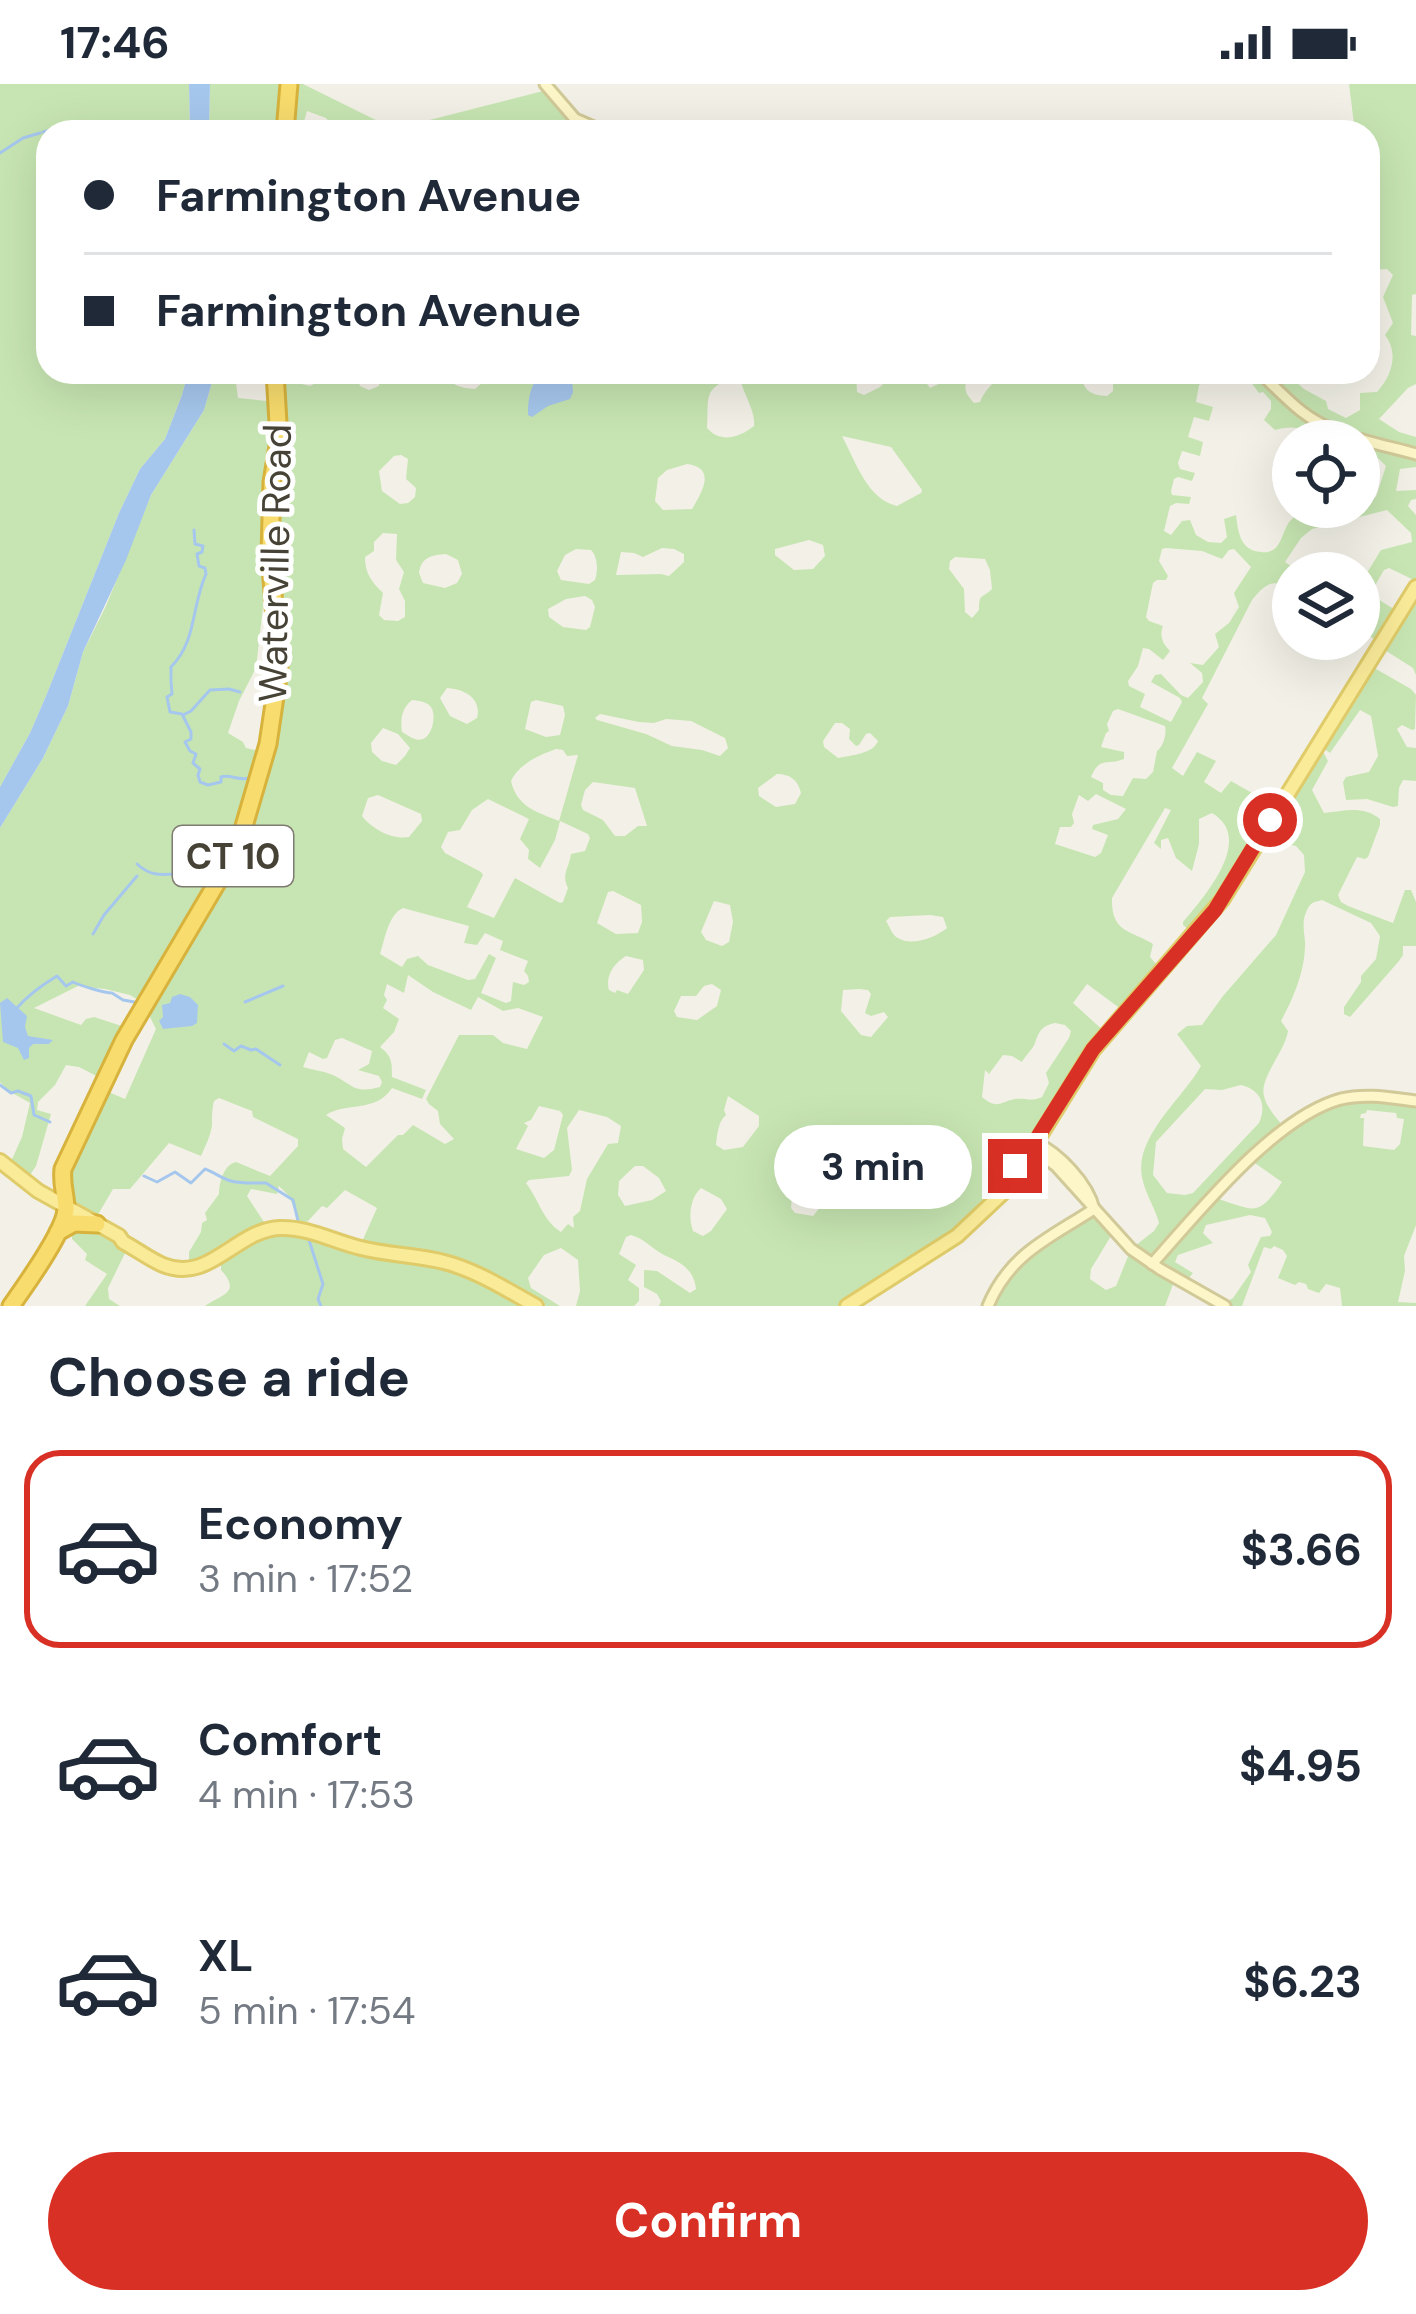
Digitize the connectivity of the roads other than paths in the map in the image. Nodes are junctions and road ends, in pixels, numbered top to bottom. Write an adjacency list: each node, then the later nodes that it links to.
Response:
1 (290, 84): 3 (highway)
2 (545, 84): 4 (street)
3 (286, 120)
4 (577, 120)
5 (276, 384): 12 (highway, Waterville Road / CT 10)
6 (1272, 384): 7 (street)
7 (1416, 454)
8 (1416, 586): 10 (main road)
9 (1416, 1101): 16 (street)
10 (1034, 1143): 13 (street); 19 (main road)
11 (0, 1160): 12 (main road)
12 (66, 1207): 14 (main road); 15 (highway, CT 10)
13 (1094, 1209): 16 (street); 20 (street)
14 (97, 1224): 15 (highway); 18 (main road)
15 (56, 1234): 17 (highway, CT 10)
16 (1152, 1264): 21 (street)
17 (11, 1306)
18 (536, 1306)
19 (847, 1306)
20 (988, 1306)
21 (1225, 1306)

